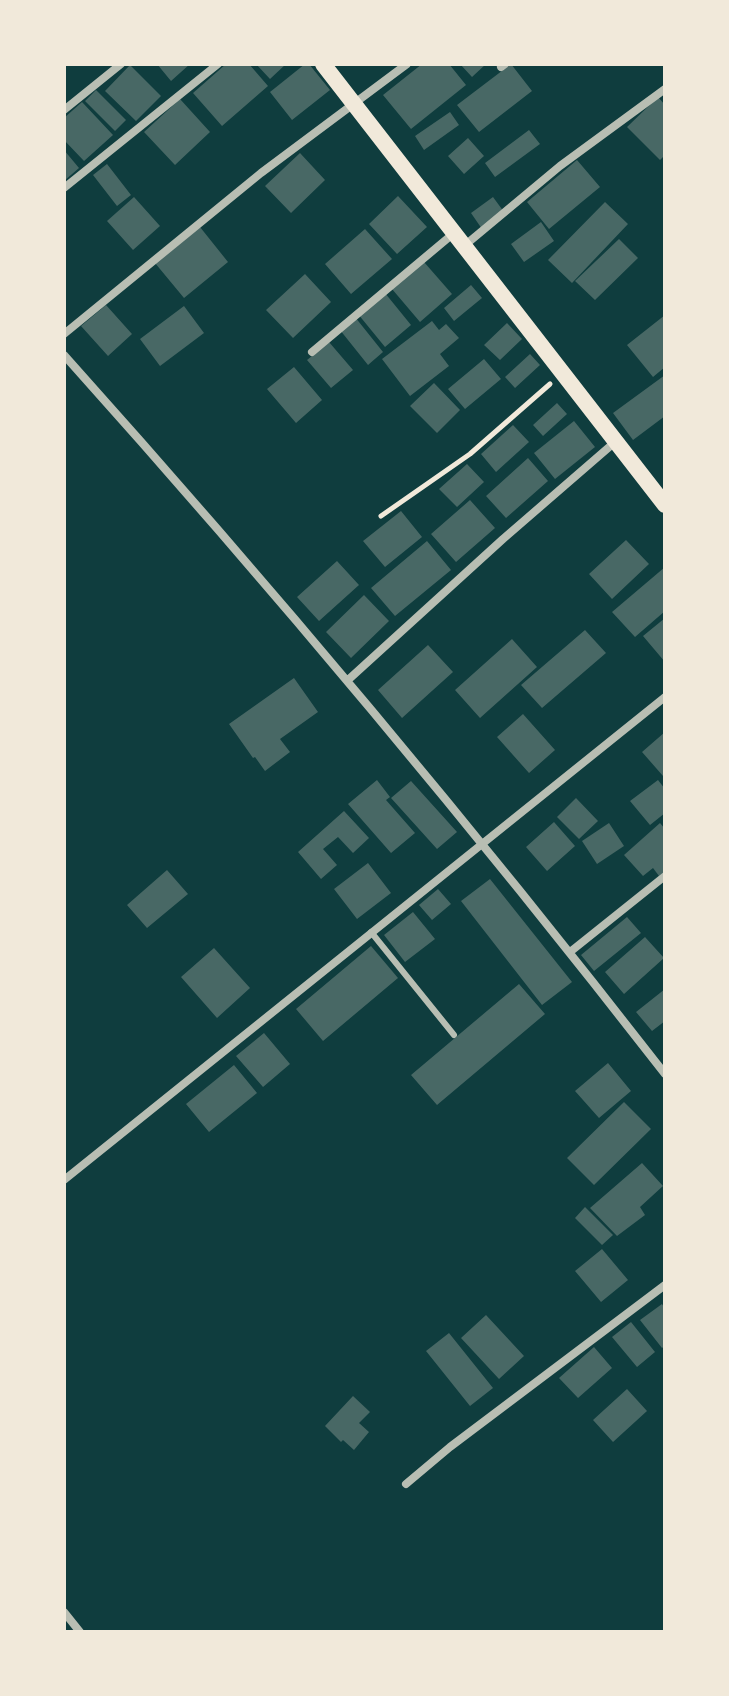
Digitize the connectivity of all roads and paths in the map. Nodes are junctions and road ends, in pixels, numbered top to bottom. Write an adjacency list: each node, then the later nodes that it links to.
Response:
1 (121, 64): 7 (street)
2 (218, 64): 8 (street)
3 (323, 64): 6 (main road)
4 (407, 64): 6 (street)
5 (665, 89): 9 (street)
6 (353, 103): 9 (main road); 10 (street)
7 (64, 110)
8 (64, 188)
9 (459, 240): 11 (street); 13 (main road)
10 (64, 334)
11 (312, 352)
12 (64, 355): 17 (street)
13 (563, 373): 14 (main road); 16 (path)
14 (616, 442): 15 (main road); 17 (street)
15 (665, 505)
16 (381, 516)
17 (348, 680): 19 (street)
18 (665, 697): 19 (street)
19 (482, 843): 21 (street); 22 (street)
20 (665, 876): 22 (street)
21 (371, 932): 23 (lane); 25 (street)
22 (570, 952): 24 (street)
23 (454, 1035)
24 (665, 1074)
25 (64, 1180)
26 (665, 1285): 27 (street)
27 (406, 1484)
28 (64, 1612): 29 (street)
29 (80, 1632)

